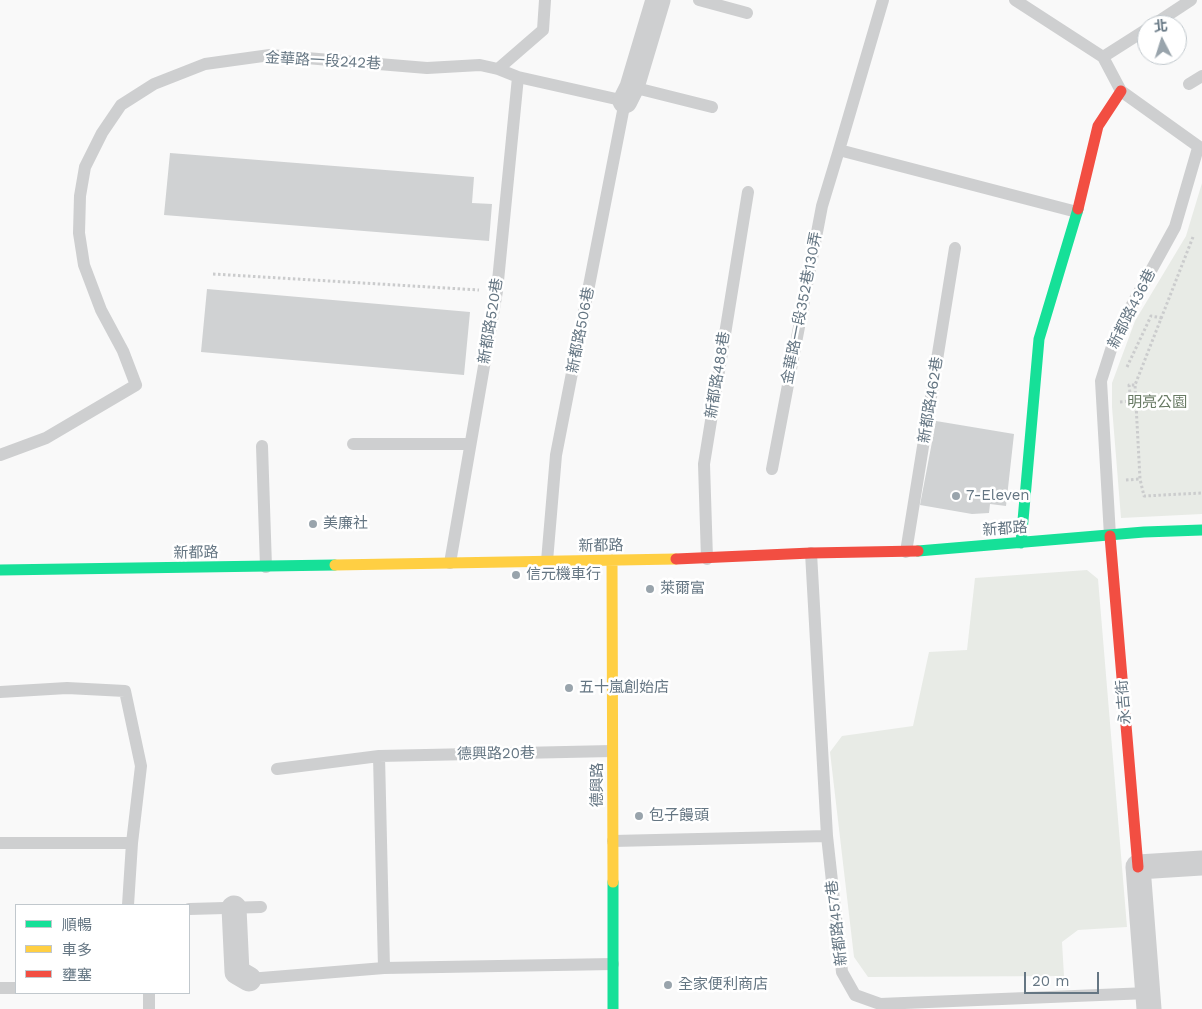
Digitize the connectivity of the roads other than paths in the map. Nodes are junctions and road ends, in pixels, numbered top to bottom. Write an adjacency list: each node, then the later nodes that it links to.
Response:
1 (545, 0): 11 (lane)
2 (658, 0): 16 (street)
3 (699, 0): 7 (lane)
4 (883, 0): 19 (lane, 金華路一段352巷130弄)
5 (1016, 0): 10 (lane)
6 (1191, 0): 8 (lane)
7 (747, 13)
8 (1168, 15)
9 (1137, 35): 10 (lane)
10 (1103, 57): 15 (lane)
11 (498, 69): 13 (lane, 金華路一段242巷); 26 (lane, 金華路一段242巷)
12 (1202, 76): 14 (lane)
13 (518, 77): 16 (lane, 金華路一段242巷); 24 (lane, 新都路520巷)
14 (1190, 84)
15 (1121, 91): 18 (lane); 21 (street)
16 (629, 94): 17 (lane, 金華路一段242巷); 35 (lane, 新都路506巷)
17 (712, 107)
18 (1200, 148): 29 (lane, 新都路436巷)
19 (839, 150): 21 (lane); 27 (lane, 金華路一段352巷130弄)
20 (748, 192): 33 (lane, 新都路488巷)
21 (1078, 212): 30 (street)
22 (955, 248): 31 (lane, 新都路462巷)
23 (353, 444): 24 (lane)
24 (470, 444): 36 (lane, 新都路520巷)
25 (262, 446): 37 (lane)
26 (0, 455)
27 (772, 469)
28 (1202, 530): 29 (street, 新都路)
29 (1110, 536): 30 (street, 新都路); 48 (street, 永吉街)
30 (1021, 543): 31 (street, 新都路)
31 (906, 552): 32 (street, 新都路)
32 (811, 553): 33 (street, 新都路); 43 (lane, 新都路457巷)
33 (707, 559): 34 (street, 新都路)
34 (612, 560): 35 (street, 新都路); 40 (street, 德興路)
35 (547, 562): 36 (street, 新都路)
36 (450, 563): 37 (street, 新都路)
37 (266, 567): 38 (street, 新都路)
38 (0, 570)
39 (0, 692): 46 (lane)
40 (612, 751): 41 (lane, 德興路20巷); 44 (street, 德興路)
41 (379, 756): 42 (lane, 德興路20巷); 54 (lane)
42 (277, 769)
43 (827, 836): 44 (lane); 59 (lane, 新都路457巷)
44 (613, 841): 53 (street, 德興路)
45 (0, 843): 46 (lane)
46 (132, 843): 49 (lane)
47 (1202, 863): 48 (street)
48 (1138, 868): 59 (street, 永吉街)
49 (128, 904)
50 (261, 907): 51 (lane)
51 (234, 908): 52 (lane); 55 (street)
52 (190, 909)
53 (613, 964): 54 (lane); 61 (street, 德興路)
54 (384, 968): 55 (lane)
55 (249, 979)
56 (0, 988): 57 (lane)
57 (15, 988)
58 (149, 994): 60 (lane)
59 (1148, 1001)
60 (149, 1009)
61 (613, 1009)

